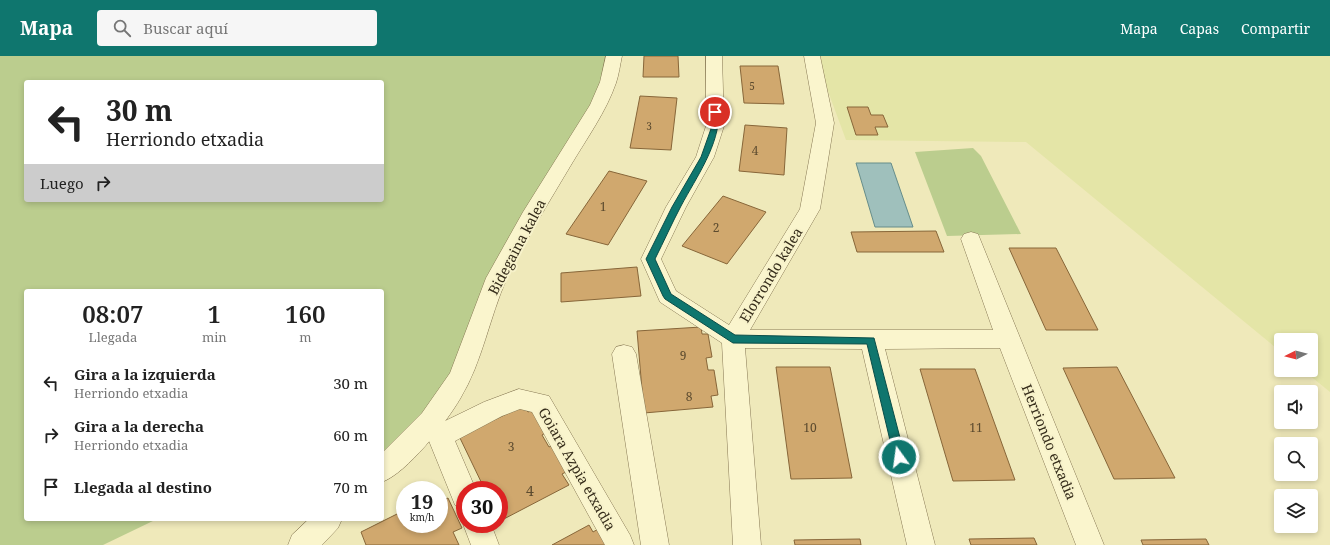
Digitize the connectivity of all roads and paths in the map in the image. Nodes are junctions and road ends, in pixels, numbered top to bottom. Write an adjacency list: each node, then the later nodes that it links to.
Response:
1 (614, 56): 9 (street, Bidegaina kalea)
2 (714, 56): 6 (street)
3 (812, 56): 6 (street, Elorrondo kalea)
4 (971, 239): 5 (street, Herriondo etxadia)
5 (1008, 338): 7 (street); 20 (street, Herriondo etxadia)
6 (733, 339): 7 (street); 18 (street, Elorrondo kalea)
7 (871, 340): 19 (street)
8 (624, 354): 17 (street)
9 (435, 428): 10 (street, Bidegaina kalea); 11 (street); 16 (street, Goiara Azpia etxadia)
10 (384, 468)
11 (458, 481)
12 (326, 521): 14 (street)
13 (480, 533): 15 (street)
14 (302, 545)
15 (485, 545)
16 (620, 545)
17 (655, 545)
18 (747, 545)
19 (921, 545)
20 (1090, 545)

